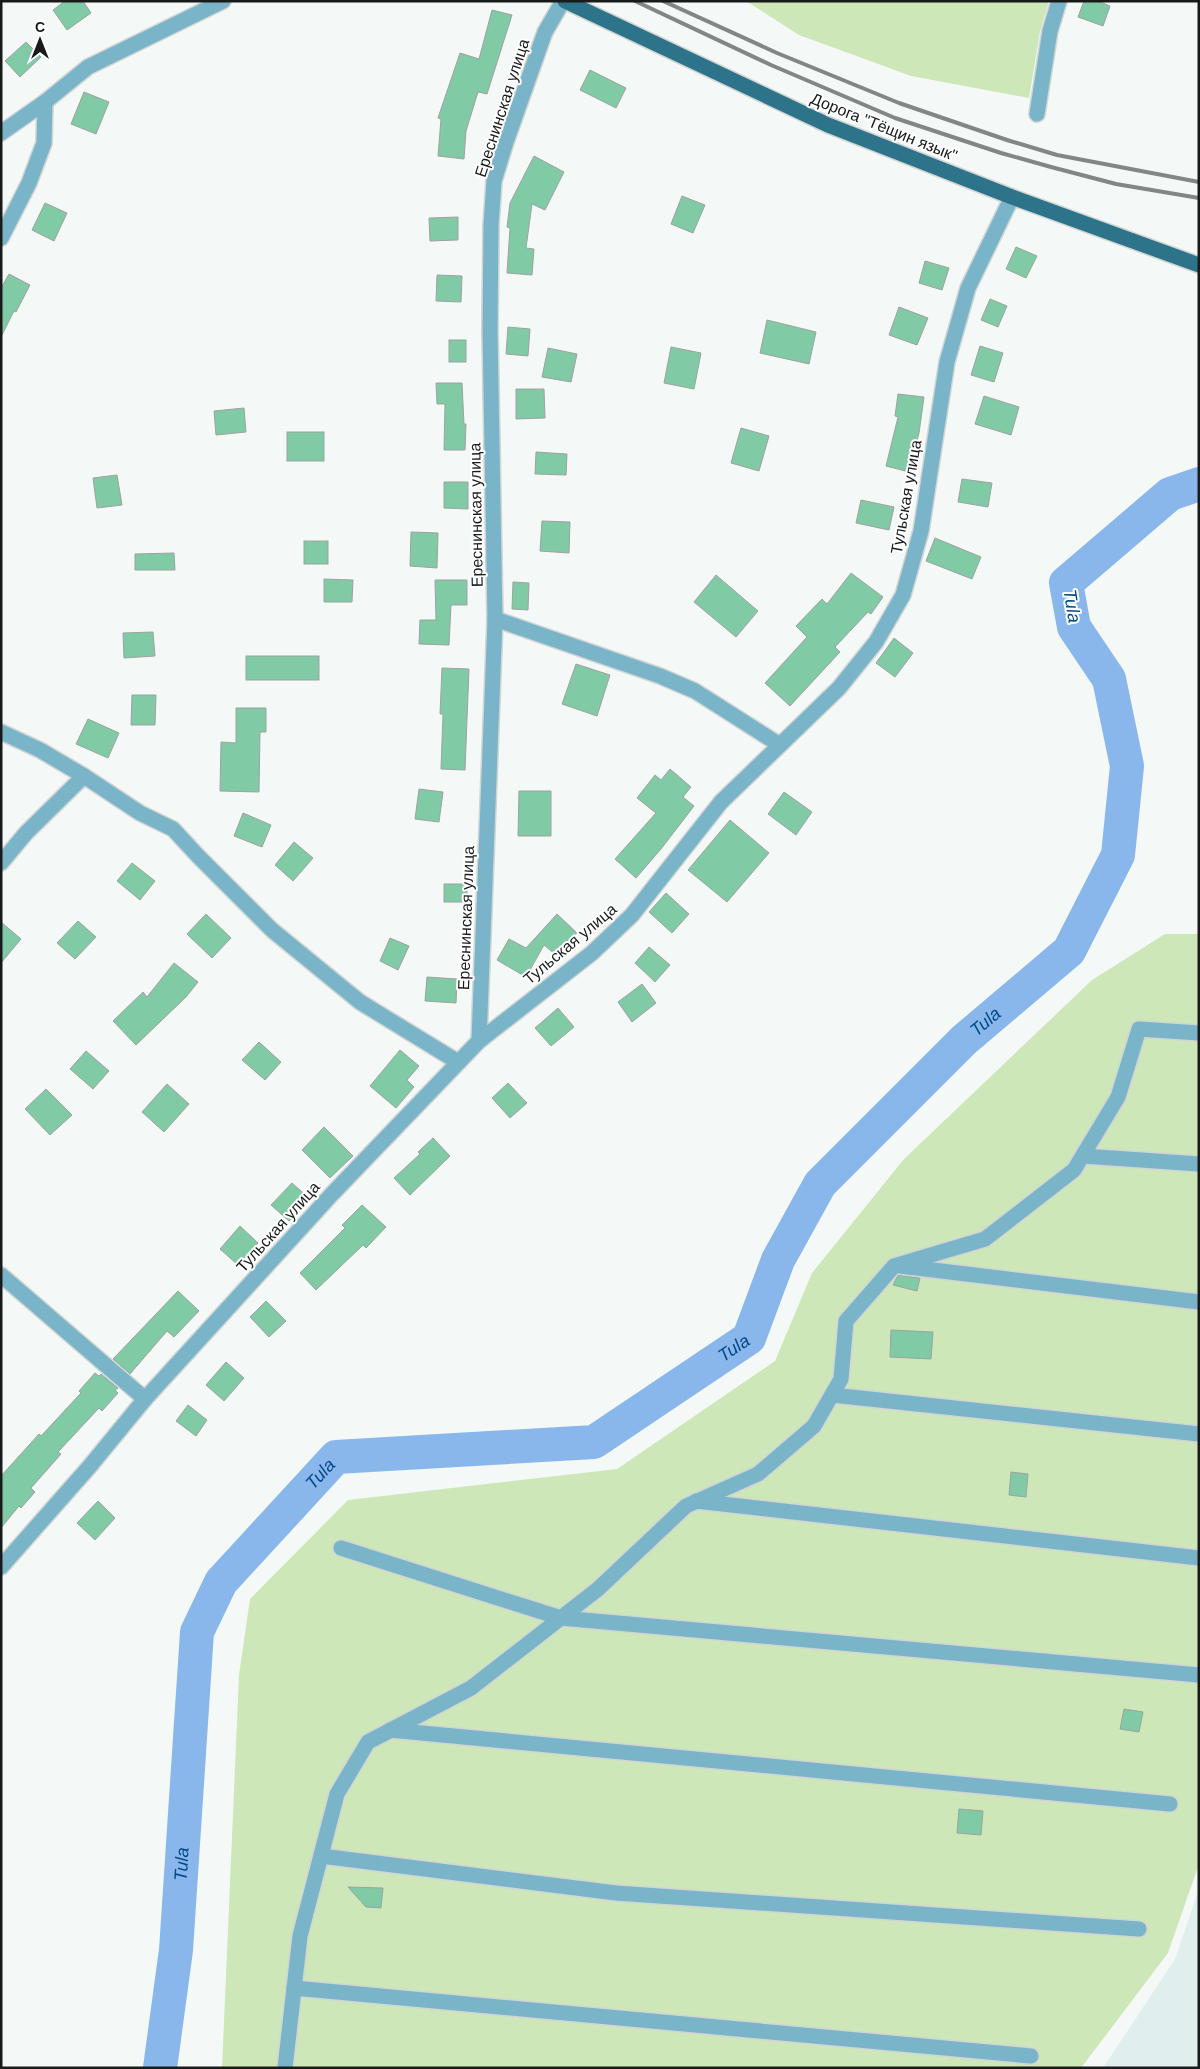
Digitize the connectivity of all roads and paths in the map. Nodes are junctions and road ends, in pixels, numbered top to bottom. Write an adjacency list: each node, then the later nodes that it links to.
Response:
1 (223, 1): 4 (street)
2 (564, 1): 7 (main road, Дорога "Тёщин язык"); 10 (street, Ереснинская улица)
3 (1059, 1): 5 (street)
4 (45, 102): 6 (street); 8 (street)
5 (1037, 114)
6 (1, 133)
7 (1012, 197): 9 (main road, Дорога "Тёщин язык"); 12 (street, Тульская улица)
8 (1, 238)
9 (1199, 265)
10 (495, 619): 12 (street); 16 (street, Ереснинская улица)
11 (1, 732): 13 (street)
12 (780, 745): 16 (street, Тульская улица)
13 (84, 776): 14 (street); 17 (street)
14 (1, 863)
15 (1199, 1033): 18 (street)
16 (478, 1041): 17 (street, Тульская улица)
17 (458, 1062): 24 (street, Тульская улица)
18 (1083, 1156): 19 (street); 20 (street)
19 (1199, 1164)
20 (894, 1266): 22 (street); 23 (street)
21 (1, 1275): 24 (street)
22 (1199, 1302)
23 (832, 1395): 25 (street); 26 (street)
24 (145, 1399): 29 (street, Тульская улица)
25 (1199, 1434)
26 (696, 1501): 28 (street); 30 (street)
27 (341, 1548): 30 (street)
28 (1199, 1558)
29 (1, 1567)
30 (561, 1618): 31 (street); 32 (street)
31 (1199, 1675)
32 (390, 1730): 33 (street); 34 (street)
33 (1170, 1804)
34 (321, 1856): 35 (street); 36 (street)
35 (1139, 1929)
36 (294, 1988): 37 (street); 38 (street)
37 (1031, 2056)
38 (285, 2068)

